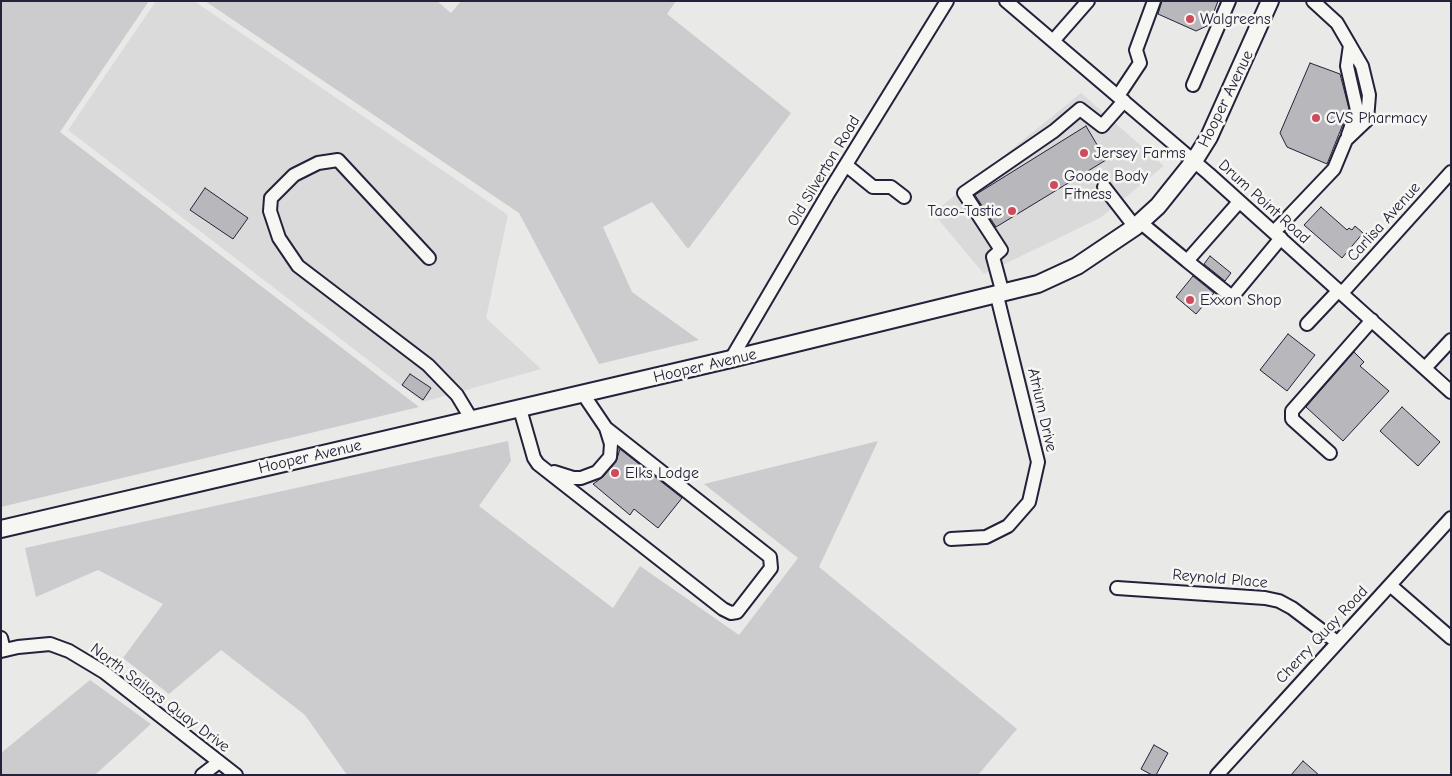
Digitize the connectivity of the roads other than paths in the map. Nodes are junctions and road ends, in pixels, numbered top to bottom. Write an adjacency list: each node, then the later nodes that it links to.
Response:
1 (947, 1): 12 (street, Old Silverton Road)
2 (1006, 1): 8 (street, Drum Point Road)
3 (1088, 1): 8 (street)
4 (1154, 1): 10 (street)
5 (1229, 1): 9 (street)
6 (1270, 1): 11 (main road, Hooper Avenue)
7 (1315, 2): 18 (street)
8 (1053, 41): 10 (street, Drum Point Road)
9 (1193, 85)
10 (1120, 98): 11 (street, Drum Point Road); 22 (street, Atrium Drive)
11 (1194, 161): 16 (street, Drum Point Road); 17 (main road, Hooper Avenue)
12 (846, 165): 15 (street); 26 (street, Old Silverton Road)
13 (1451, 172): 21 (street, Carlisa Avenue)
14 (1104, 187): 17 (street)
15 (904, 197)
16 (1240, 202): 18 (street, Drum Point Road); 20 (street)
17 (1137, 225): 20 (street); 22 (main road, Hooper Avenue)
18 (1277, 235): 20 (street); 21 (street, Drum Point Road)
19 (429, 258): 31 (street)
20 (1187, 261)
21 (1341, 292): 23 (street, Drum Point Road); 24 (street, Carlisa Avenue)
22 (1000, 295): 26 (main road, Hooper Avenue); 37 (street, Atrium Drive)
23 (1372, 320): 27 (street, Drum Point Road); 33 (street)
24 (1307, 324)
25 (1451, 340): 27 (street)
26 (731, 359): 29 (main road, Hooper Avenue)
27 (1425, 368): 28 (street, Drum Point Road)
28 (1451, 392)
29 (583, 394): 30 (main road, Hooper Avenue); 32 (street)
30 (520, 409): 31 (main road, Hooper Avenue); 34 (street)
31 (472, 420): 36 (main road, Hooper Avenue)
32 (606, 428): 34 (street); 34 (street)
33 (1330, 453)
34 (538, 464)
35 (1451, 518): 38 (street, Cherry Quay Road)
36 (1, 529)
37 (951, 539)
38 (1390, 585): 40 (street); 41 (street, Cherry Quay Road)
39 (1117, 588): 41 (street, Reynold Place)
40 (1451, 638)
41 (1337, 642): 46 (street, Cherry Quay Road)
42 (2, 646): 43 (street, North Sailors Quay Drive)
43 (219, 762): 44 (street); 45 (street, North Sailors Quay Drive)
44 (202, 775)
45 (236, 775)
46 (1218, 775)

